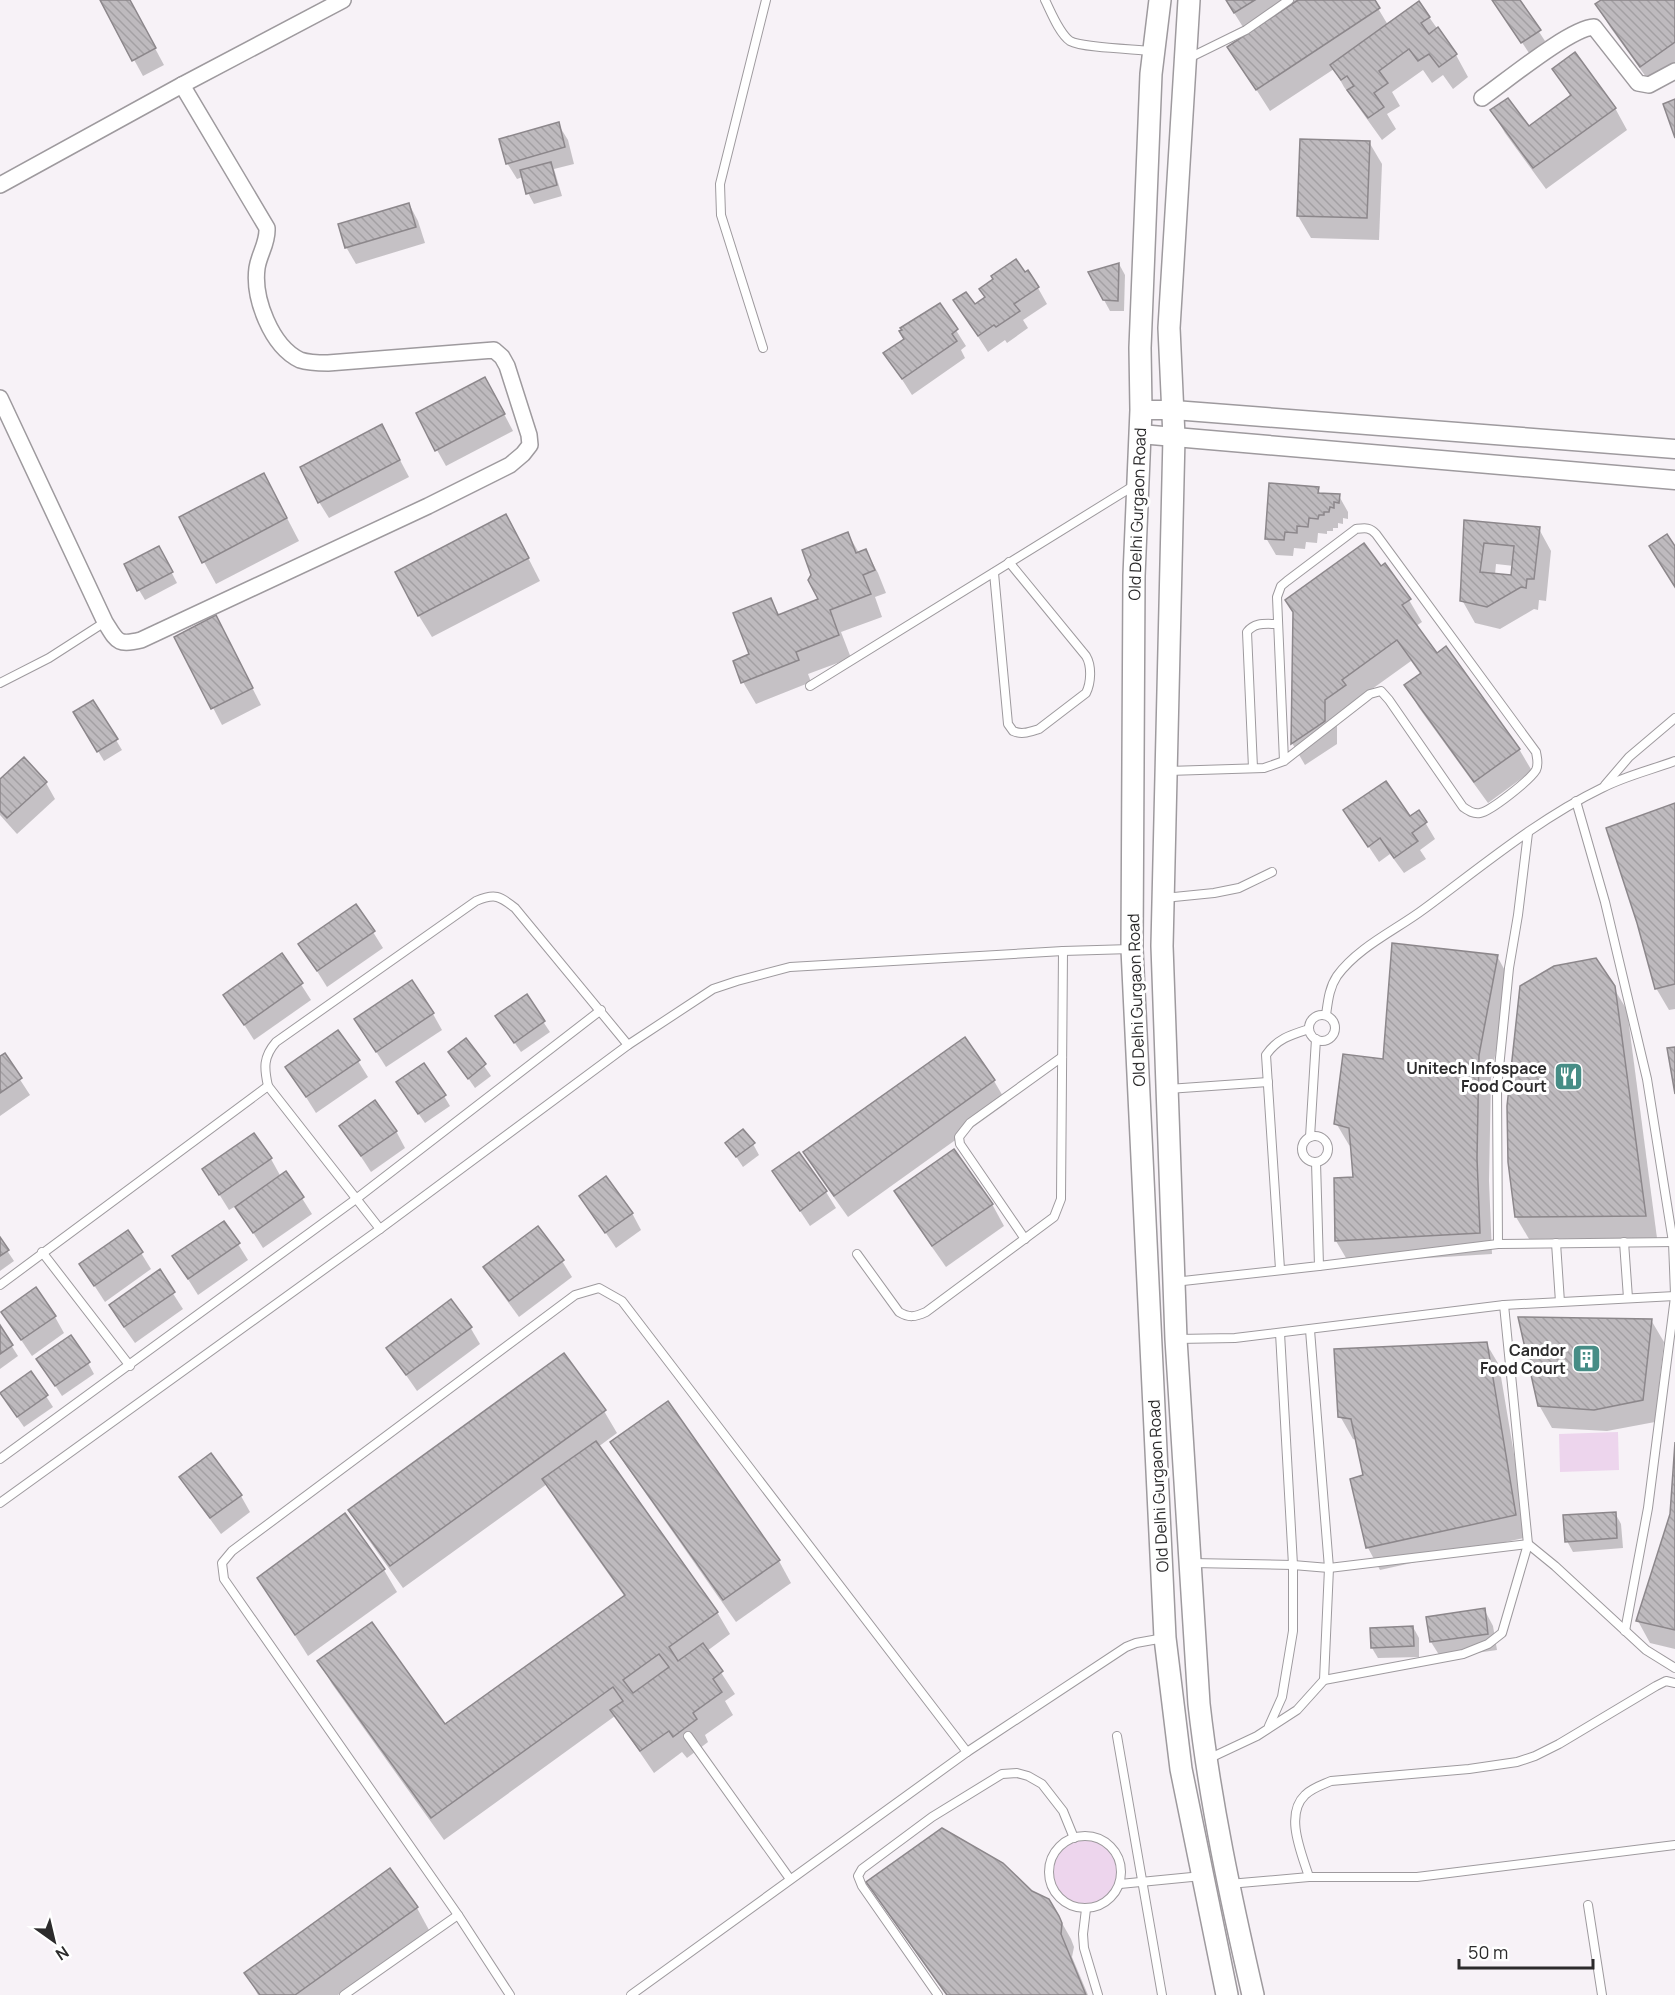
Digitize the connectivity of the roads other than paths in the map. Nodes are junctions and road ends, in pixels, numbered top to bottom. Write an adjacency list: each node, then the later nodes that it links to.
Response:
1 (343, 0): 10 (street)
2 (766, 0): 13 (lane)
3 (1045, 0): 7 (lane)
4 (1160, 0): 7 (main road, Old Delhi Gurgaon Road)
5 (1189, 0): 8 (main road, Old Delhi Gurgaon Road)
6 (1289, 0): 8 (lane)
7 (1153, 51): 15 (main road, Old Delhi Gurgaon Road)
8 (1184, 60): 16 (main road, Old Delhi Gurgaon Road)
9 (1675, 71): 11 (street)
10 (182, 85): 12 (street); 24 (street)
11 (1482, 98)
12 (0, 185)
13 (763, 348)
14 (0, 398): 24 (street)
15 (1141, 410): 16 (street); 17 (main road, Old Delhi Gurgaon Road)
16 (1174, 410): 18 (main road, Old Delhi Gurgaon Road); 19 (street)
17 (1140, 434): 18 (street); 21 (main road, Old Delhi Gurgaon Road)
18 (1174, 437): 20 (street); 32 (main road, Old Delhi Gurgaon Road)
19 (1675, 449)
20 (1675, 480)
21 (1138, 482): 22 (lane); 38 (main road, Old Delhi Gurgaon Road)
22 (1009, 562): 23 (lane); 23 (lane)
23 (994, 573): 27 (lane)
24 (105, 622): 26 (lane)
25 (1277, 624): 29 (lane); 29 (lane); 31 (lane)
26 (0, 683)
27 (810, 686)
28 (1675, 718): 33 (lane)
29 (1284, 761): 31 (lane)
30 (1675, 761): 33 (lane)
31 (1253, 768): 32 (lane)
32 (1166, 771): 37 (main road, Old Delhi Gurgaon Road)
33 (1604, 787): 34 (lane)
34 (1576, 801): 35 (lane); 55 (lane)
35 (1528, 833): 41 (lane); 57 (lane)
36 (1272, 872): 37 (lane)
37 (1164, 898): 48 (main road, Old Delhi Gurgaon Road)
38 (1132, 949): 39 (lane); 79 (main road, Old Delhi Gurgaon Road)
39 (1063, 951): 44 (lane); 45 (lane)
40 (601, 1010): 44 (lane); 47 (lane); 51 (lane)
41 (1326, 1015): 42 (lane); 43 (lane)
42 (1309, 1029): 43 (lane); 46 (lane)
43 (1316, 1040): 49 (lane)
44 (628, 1045): 52 (lane)
45 (1062, 1057): 53 (lane); 53 (lane)
46 (1268, 1082): 48 (lane); 61 (lane)
47 (267, 1086): 51 (lane); 58 (lane)
48 (1167, 1089): 62 (main road, Old Delhi Gurgaon Road)
49 (1310, 1137): 50 (lane); 50 (lane)
50 (1316, 1162): 60 (lane)
51 (356, 1199): 52 (lane); 71 (lane)
52 (380, 1229): 73 (lane)
53 (1025, 1239): 59 (lane)
54 (1624, 1242): 55 (lane); 56 (lane); 65 (lane)
55 (1674, 1242): 64 (lane)
56 (1556, 1243): 57 (lane); 66 (lane)
57 (1498, 1244): 60 (lane)
58 (42, 1252): 63 (lane); 71 (lane)
59 (856, 1254)
60 (1319, 1266): 61 (lane)
61 (1280, 1269): 62 (lane)
62 (1174, 1282): 70 (main road, Old Delhi Gurgaon Road)
63 (0, 1285)
64 (1675, 1296): 65 (lane); 78 (lane)
65 (1628, 1298): 66 (lane)
66 (1560, 1302): 67 (lane)
67 (1504, 1305): 68 (lane); 74 (lane)
68 (1310, 1330): 69 (lane); 77 (lane)
69 (1280, 1333): 70 (lane); 76 (lane)
70 (1176, 1339): 75 (main road, Old Delhi Gurgaon Road)
71 (130, 1366): 72 (lane)
72 (0, 1459)
73 (0, 1503)
74 (1528, 1544): 77 (lane); 78 (lane); 81 (lane)
75 (1191, 1563): 76 (lane); 83 (main road, Old Delhi Gurgaon Road)
76 (1293, 1565): 77 (lane); 85 (lane)
77 (1329, 1568): 81 (lane)
78 (1625, 1631): 80 (lane)
79 (1166, 1638): 84 (main road, Old Delhi Gurgaon Road); 88 (lane)
80 (1674, 1667)
81 (1324, 1680): 85 (lane)
82 (1675, 1683): 93 (lane)
83 (1199, 1704): 84 (main road); 89 (main road, Old Delhi Gurgaon Road)
84 (1174, 1707): 92 (main road, Old Delhi Gurgaon Road)
85 (1268, 1727): 89 (lane)
86 (688, 1736): 94 (lane)
87 (1117, 1736): 95 (lane)
88 (967, 1752): 94 (lane); 100 (lane)
89 (1205, 1760): 97 (main road, Old Delhi Gurgaon Road)
90 (1074, 1838): 96 (lane); 99 (lane); 104 (lane)
91 (1675, 1845): 93 (lane)
92 (1203, 1875): 95 (lane); 107 (main road, Old Delhi Gurgaon Road)
93 (1309, 1877): 97 (lane)
94 (790, 1879): 103 (lane)
95 (1142, 1883): 96 (lane); 106 (lane)
96 (1120, 1884): 99 (lane)
97 (1228, 1884): 108 (main road, Old Delhi Gurgaon Road)
98 (1588, 1905): 109 (lane)
99 (1086, 1909): 105 (lane)
100 (458, 1915): 101 (lane); 102 (lane)
101 (344, 1995)
102 (510, 1995)
103 (631, 1995)
104 (938, 1995)
105 (1098, 1995)
106 (1162, 1995)
107 (1227, 1995)
108 (1253, 1995)
109 (1602, 1995)

